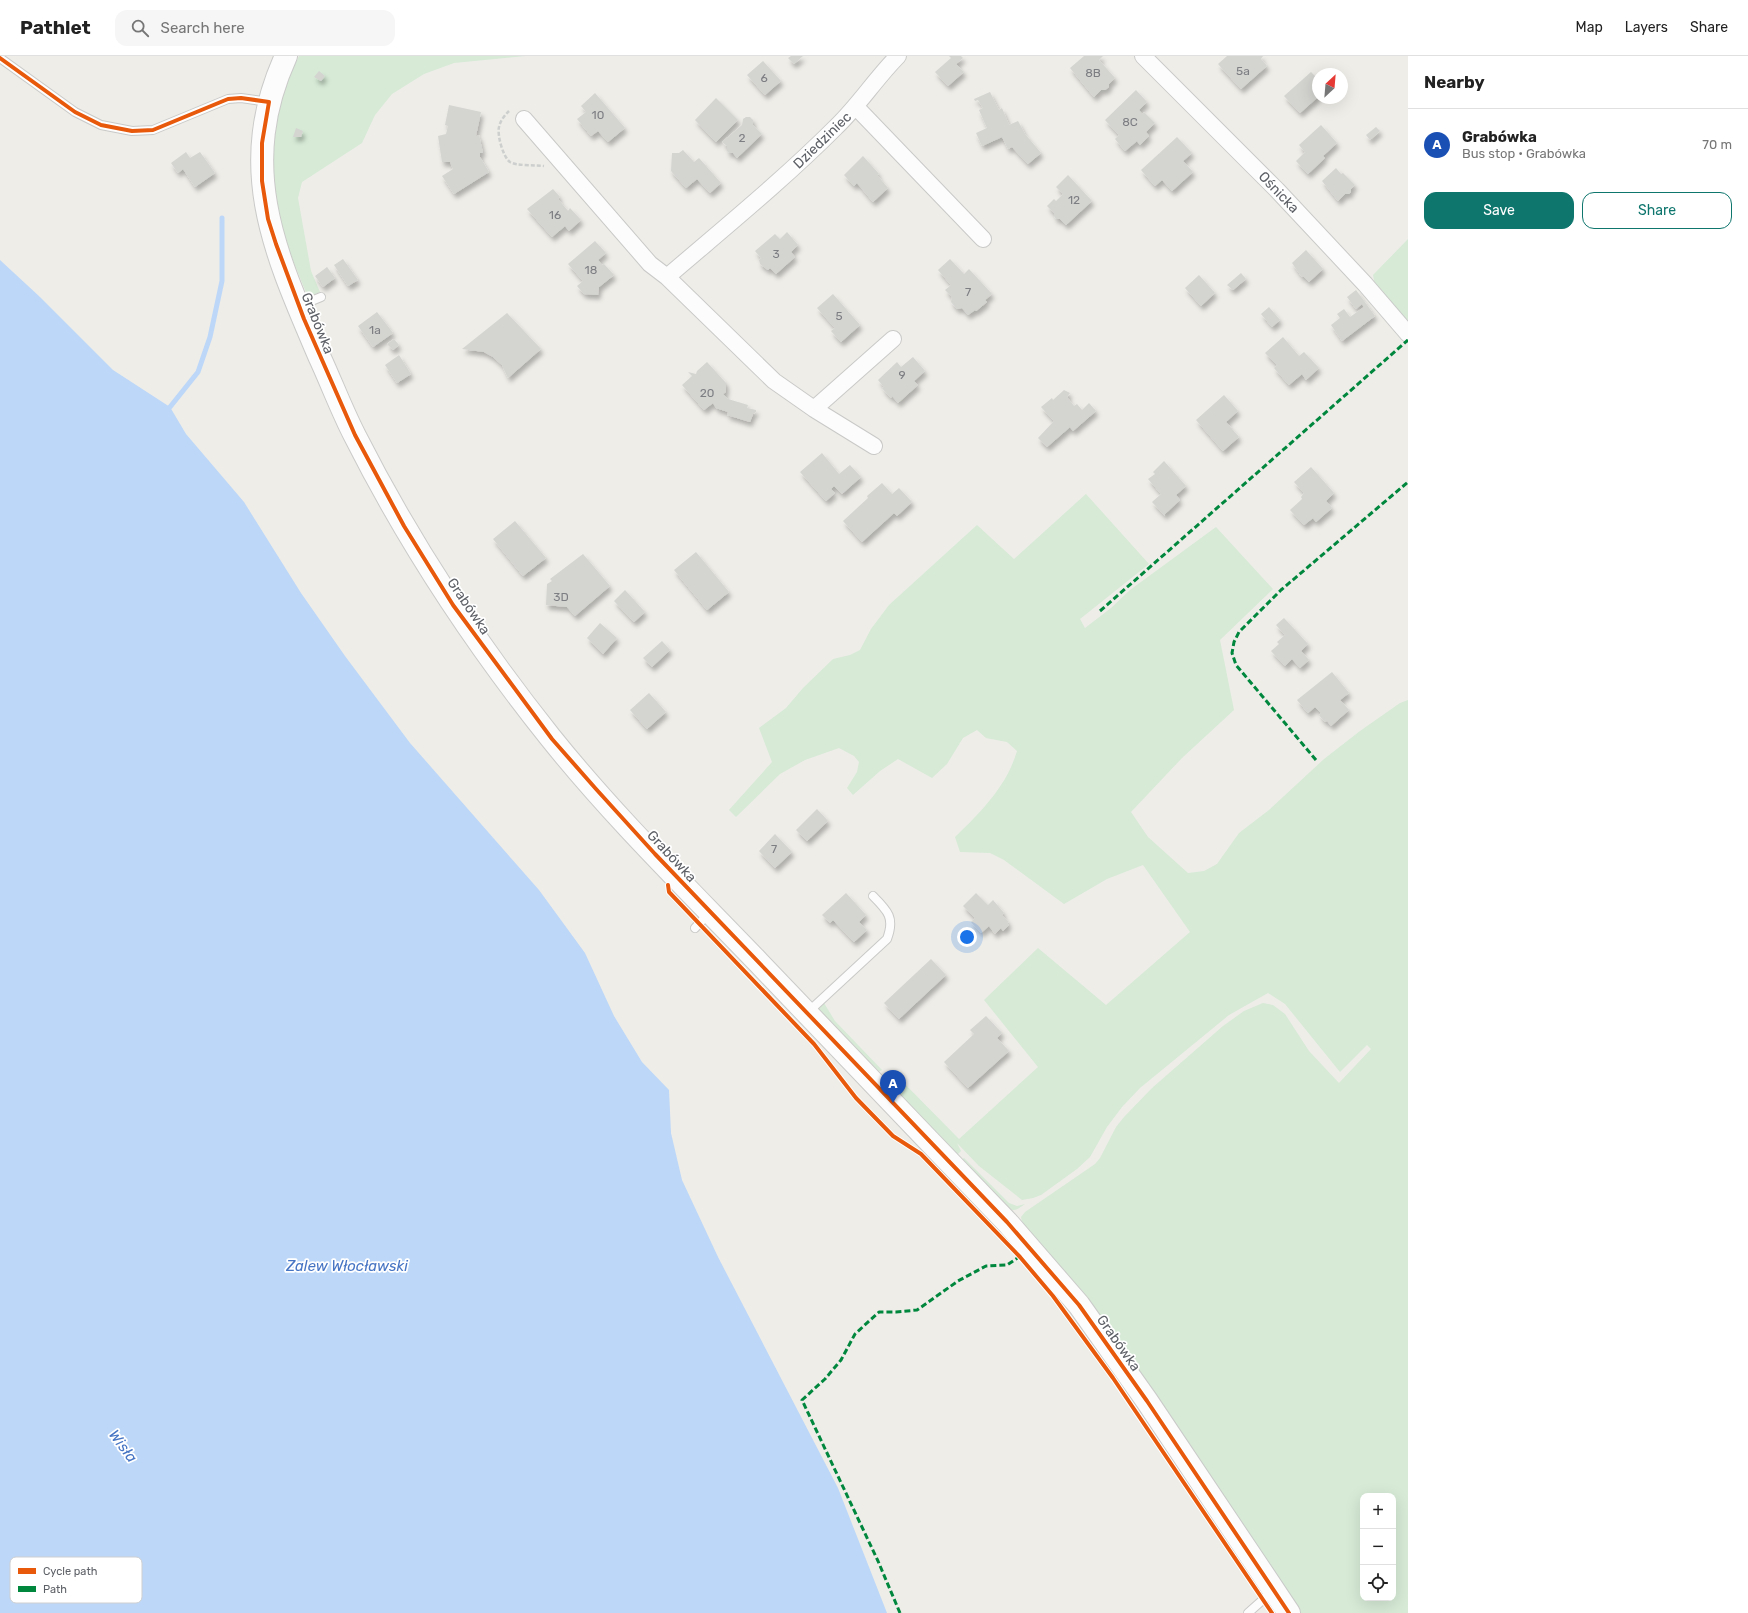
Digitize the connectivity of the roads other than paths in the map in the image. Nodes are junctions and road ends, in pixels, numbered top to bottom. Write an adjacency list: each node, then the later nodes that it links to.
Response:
1 (286, 56): 5 (street, Grabówka)
2 (898, 56): 6 (street)
3 (1143, 56): 12 (street, Ośnicka)
4 (0, 58): 5 (lane)
5 (269, 102): 11 (street, Grabówka)
6 (856, 106): 8 (street, Dziedziniec); 9 (street, Dziedziniec)
7 (524, 119): 9 (street)
8 (983, 238)
9 (668, 277): 14 (street)
10 (321, 297): 11 (lane)
11 (299, 306): 17 (street, Grabówka)
12 (1408, 334)
13 (893, 339): 14 (street)
14 (814, 409): 15 (street)
15 (874, 446)
16 (873, 896): 19 (lane)
17 (710, 912): 18 (lane); 19 (street, Grabówka)
18 (695, 928)
19 (807, 1013): 20 (street, Grabówka)
20 (1275, 1591): 21 (lane); 22 (street, Grabówka)
21 (1248, 1613)
22 (1289, 1613)

